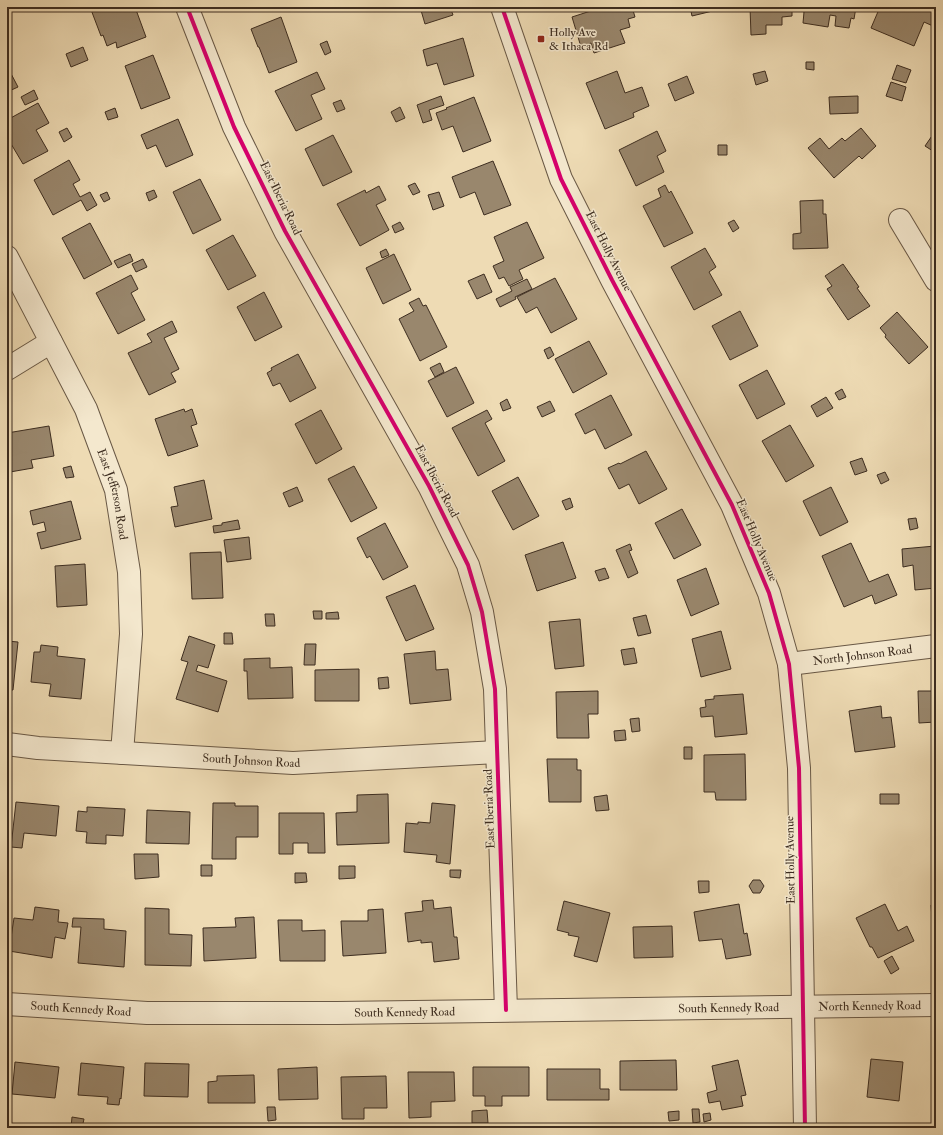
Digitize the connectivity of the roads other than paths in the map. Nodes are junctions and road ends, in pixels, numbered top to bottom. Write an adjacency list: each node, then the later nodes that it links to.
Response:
1 (187, 7): 11 (street, East Iberia Road)
2 (502, 7): 9 (street, East Holly Avenue)
3 (900, 220): 5 (street)
4 (7, 257): 6 (street, East Jefferson Road)
5 (936, 280)
6 (51, 342): 7 (street); 12 (street, East Jefferson Road)
7 (7, 369)
8 (936, 646): 9 (street, North Johnson Road)
9 (789, 664): 15 (street, East Holly Avenue)
10 (7, 744): 12 (street, South Johnson Road)
11 (497, 752): 12 (street, South Johnson Road); 16 (street, East Iberia Road)
12 (122, 753)
13 (7, 1004): 16 (street, South Kennedy Road)
14 (936, 1005): 15 (street, North Kennedy Road)
15 (803, 1007): 16 (street, South Kennedy Road); 17 (street, East Holly Avenue)
16 (506, 1010)
17 (805, 1128)

